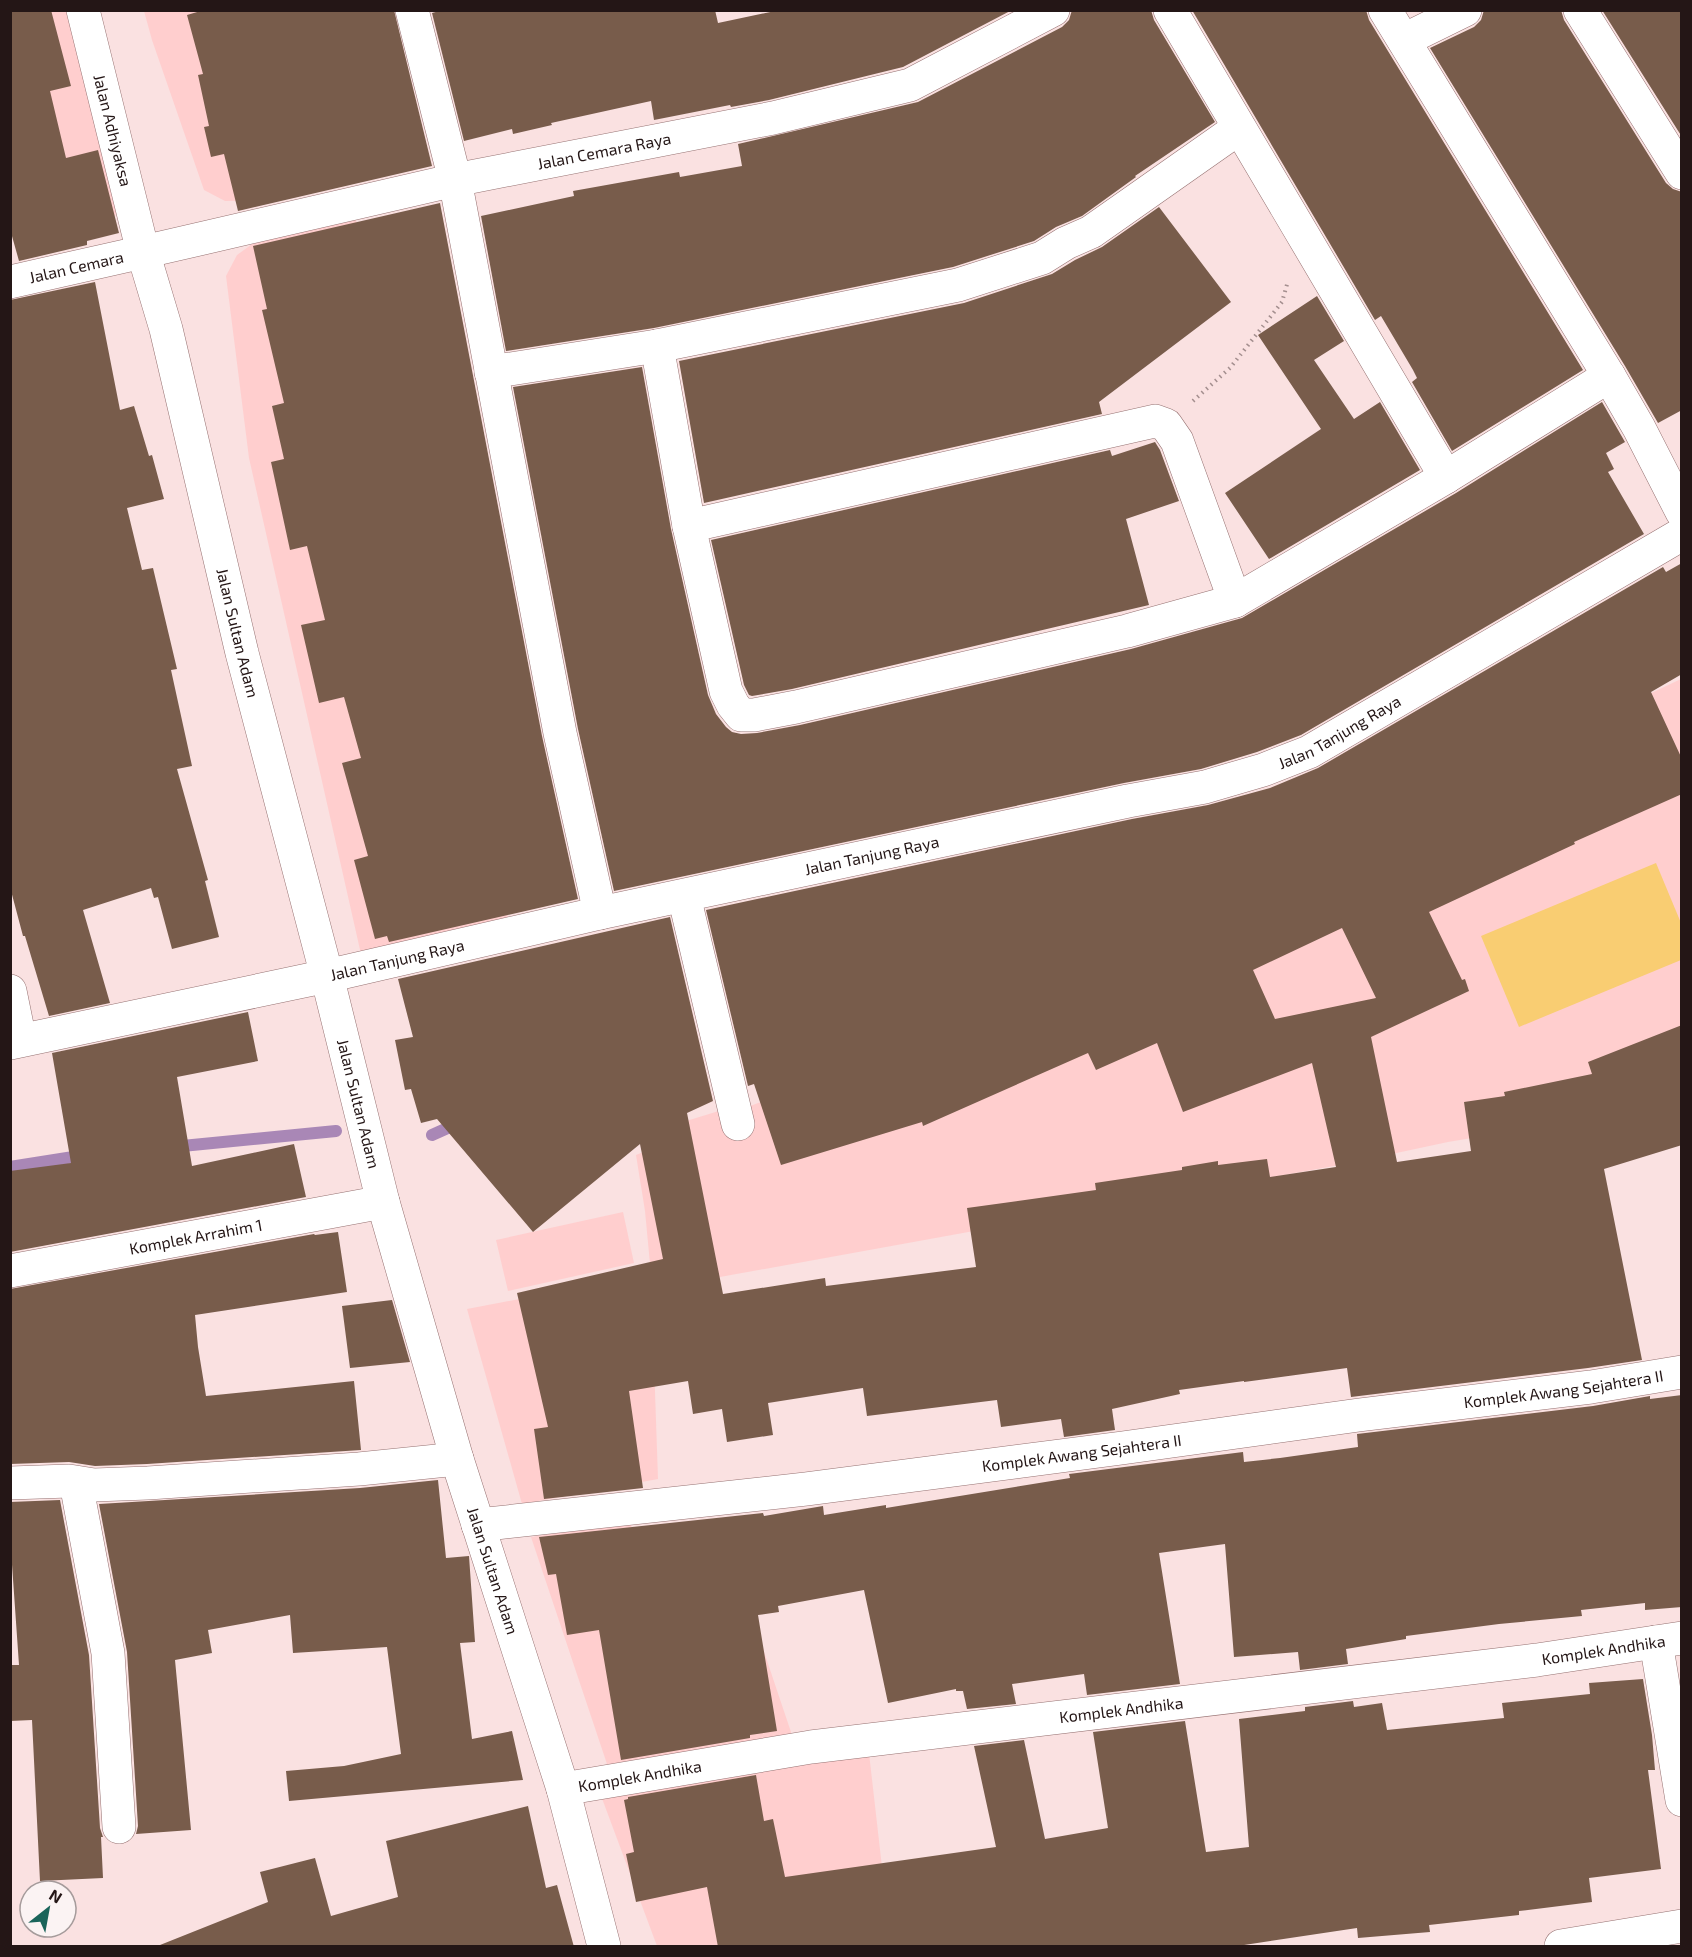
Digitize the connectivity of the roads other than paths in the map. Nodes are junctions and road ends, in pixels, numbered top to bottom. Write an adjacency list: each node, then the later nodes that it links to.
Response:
1 (83, 10): 12 (street, Jalan Adhiyaksa)
2 (412, 10): 11 (street)
3 (1053, 10): 11 (street, Jalan Cemara Raya)
4 (1170, 10): 9 (street)
5 (1385, 10): 8 (street)
6 (1465, 10): 8 (street)
7 (1580, 10): 10 (street)
8 (1404, 40): 16 (street)
9 (1239, 128): 14 (street); 17 (street)
10 (1682, 173)
11 (455, 180): 12 (street, Jalan Cemara Raya); 15 (street)
12 (143, 252): 13 (street, Jalan Cemara); 24 (street, Jalan Sultan Adam)
13 (10, 282)
14 (657, 346): 15 (street); 19 (street)
15 (491, 372): 23 (street)
16 (1609, 376): 17 (street); 18 (street)
17 (1446, 477): 21 (street)
18 (1682, 512)
19 (688, 526): 21 (street); 21 (street)
20 (1682, 534): 22 (street, Jalan Tanjung Raya)
21 (1235, 601)
22 (684, 896): 23 (street, Jalan Tanjung Raya); 27 (street)
23 (600, 913): 24 (street, Jalan Tanjung Raya)
24 (327, 976): 26 (street, Jalan Tanjung Raya); 28 (street, Jalan Sultan Adam)
25 (10, 991): 26 (street)
26 (15, 1042)
27 (738, 1124)
28 (382, 1202): 29 (street, Komplek Arrahim 1); 31 (street, Jalan Sultan Adam)
29 (10, 1271)
30 (1682, 1372): 34 (street, Komplek Awang Sejahtera II)
31 (457, 1459): 33 (street); 34 (street, Jalan Sultan Adam)
32 (10, 1483): 33 (street)
33 (76, 1483): 38 (street)
34 (478, 1525): 36 (street, Jalan Sultan Adam)
35 (1669, 1640): 36 (street, Komplek Andhika); 37 (street)
36 (563, 1789): 40 (street, Jalan Sultan Adam)
37 (1682, 1800)
38 (119, 1827)
39 (1682, 1926): 41 (street)
40 (604, 1947)
41 (1561, 1947)

